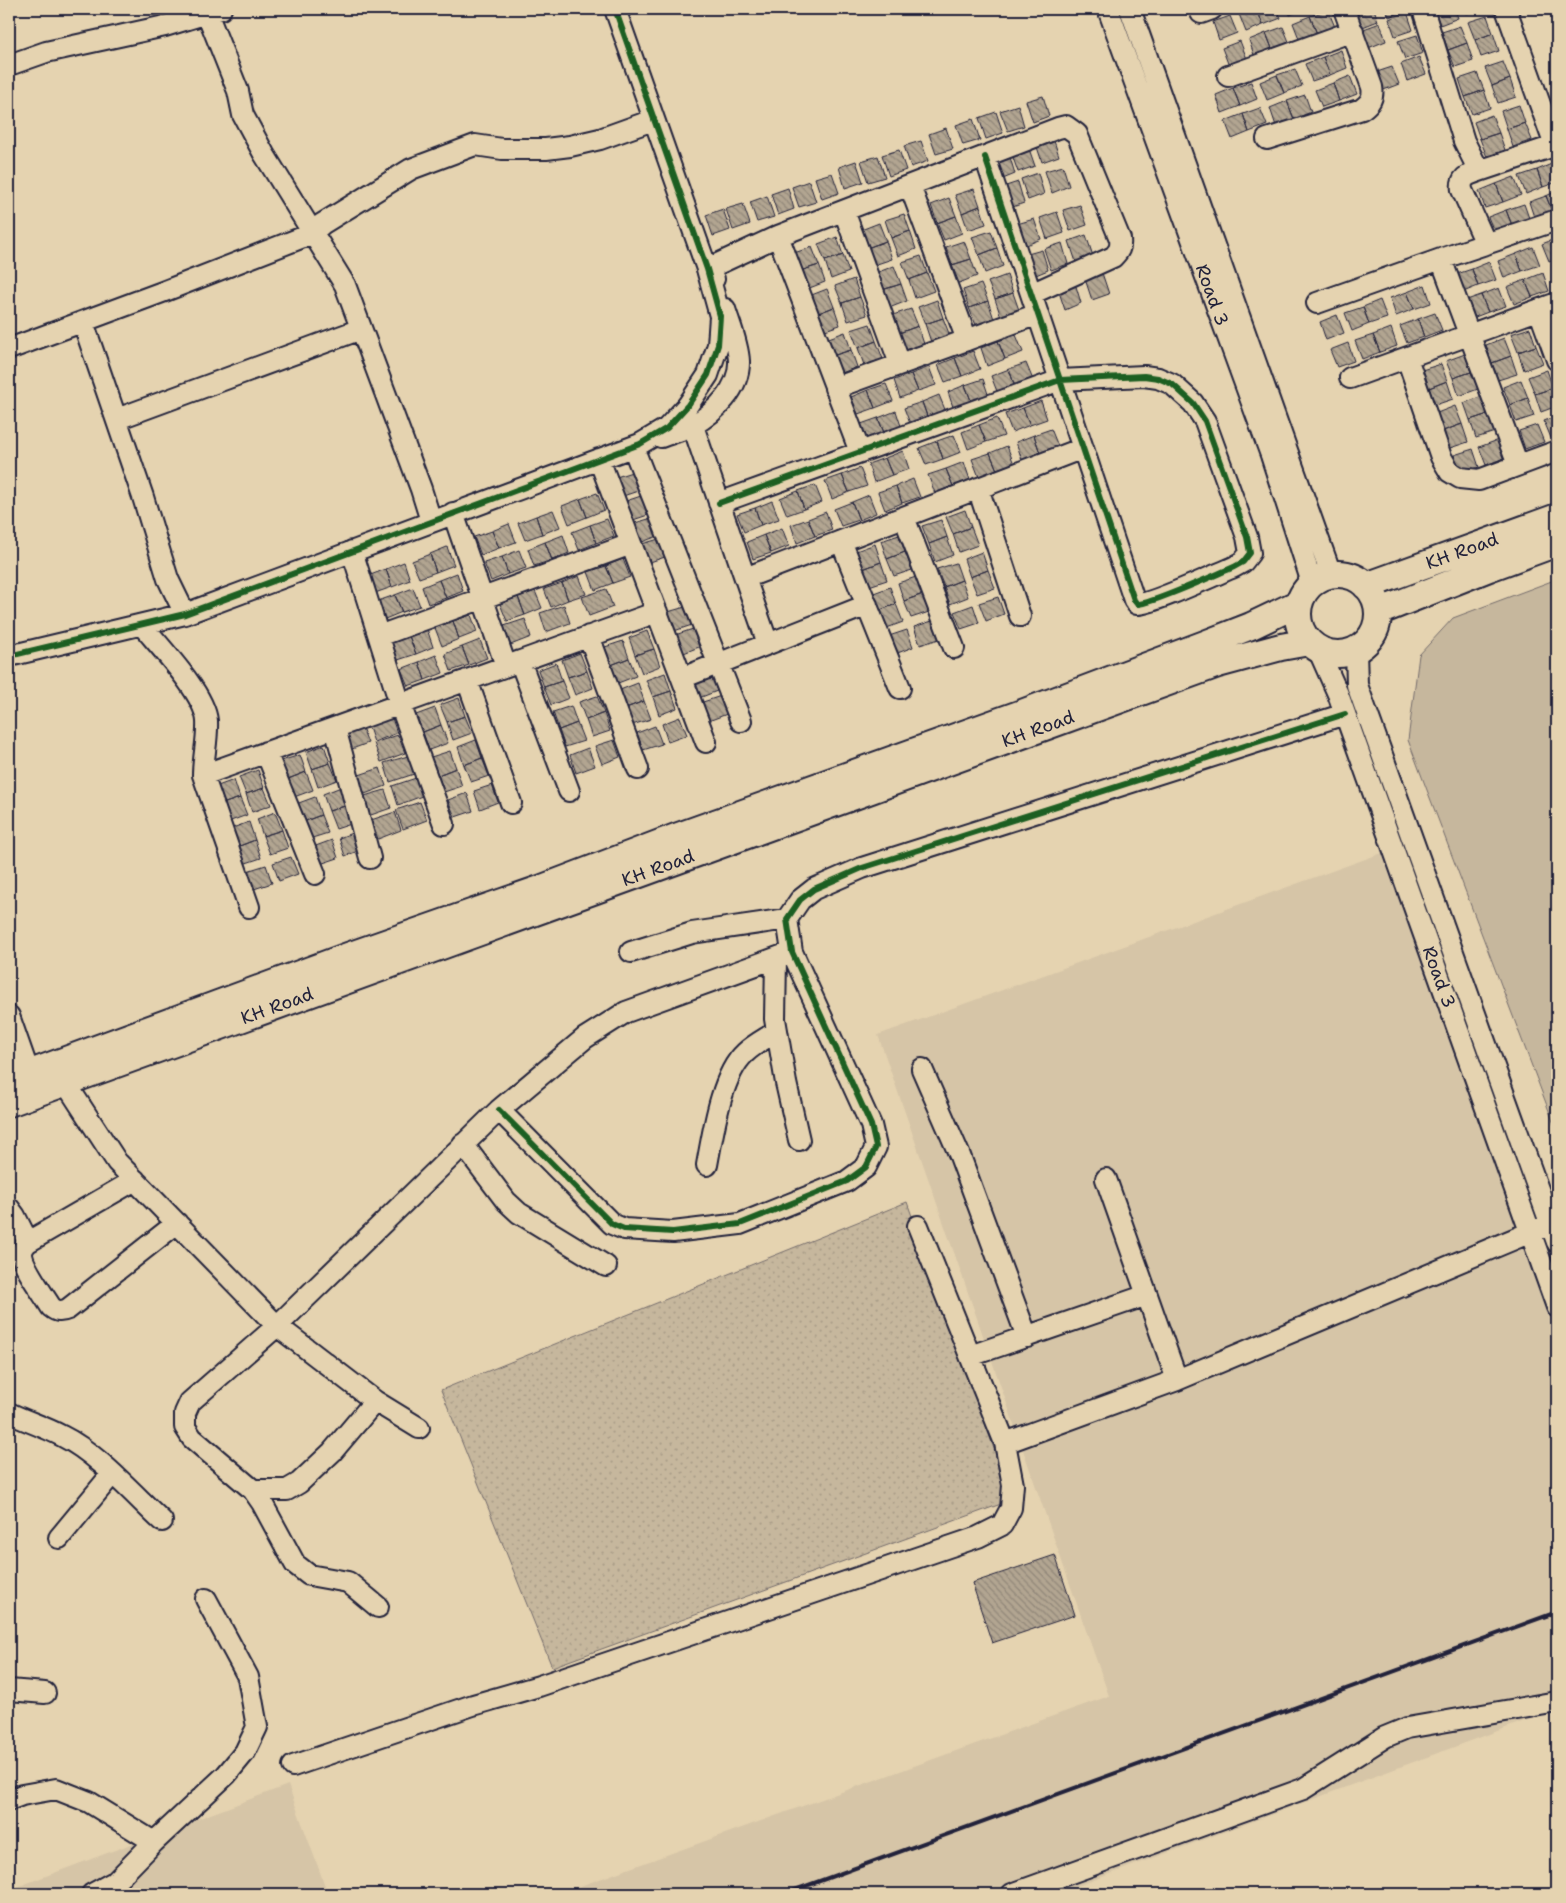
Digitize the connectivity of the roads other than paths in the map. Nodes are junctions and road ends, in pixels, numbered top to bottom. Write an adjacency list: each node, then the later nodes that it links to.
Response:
1 (615, 9): 11 (street)
2 (1108, 9): 59 (street, Road 3)
3 (1130, 9): 59 (street, Road 3)
4 (1344, 9): 8 (street)
5 (1423, 9): 15 (street)
6 (1506, 9): 13 (street)
7 (214, 11): 9 (street); 19 (street)
8 (1353, 31): 10 (street); 12 (street)
9 (9, 65)
10 (1228, 76)
11 (653, 120): 19 (street); 23 (street)
12 (1267, 139)
13 (1556, 146): 15 (street)
14 (985, 157): 16 (street); 24 (street); 24 (street)
15 (1478, 171): 21 (street)
16 (910, 186): 17 (street); 31 (street)
17 (844, 210): 20 (street); 35 (street)
18 (1557, 220): 21 (street)
19 (312, 234): 28 (street); 29 (street)
20 (778, 236): 23 (street); 38 (street)
21 (1486, 244): 22 (street)
22 (1441, 259): 25 (street); 30 (street)
23 (707, 269): 40 (street); 41 (street)
24 (1031, 294): 27 (street)
25 (1317, 303)
26 (1548, 307): 30 (street); 34 (street)
27 (1038, 314): 31 (street); 37 (street)
28 (82, 322): 32 (street); 39 (street)
29 (361, 329): 39 (street); 52 (street)
30 (1470, 335): 33 (street); 46 (street)
31 (967, 340): 35 (street)
32 (9, 349)
33 (1407, 358): 36 (street); 46 (street)
34 (1557, 360)
35 (900, 364): 38 (street)
36 (1350, 378)
37 (1060, 380): 42 (street); 42 (street); 44 (street)
38 (835, 388): 44 (street)
39 (116, 420): 64 (street)
40 (693, 426): 41 (street); 48 (street)
41 (636, 445): 45 (street); 75 (street)
42 (1083, 448): 47 (street)
43 (1557, 451): 46 (street)
44 (860, 452): 48 (street)
45 (599, 459): 49 (street); 55 (street)
46 (1518, 466)
47 (978, 488): 50 (street); 65 (street)
48 (719, 503): 57 (street)
49 (453, 513): 52 (street); 60 (street)
50 (904, 517): 53 (street); 71 (street)
51 (1557, 518): 58 (main road, KH Road)
52 (431, 521): 56 (street)
53 (841, 541): 57 (street); 61 (street)
54 (1557, 543): 63 (main road, KH Road)
55 (631, 544): 60 (street); 62 (street)
56 (352, 551): 64 (street); 67 (street)
57 (745, 578): 69 (street)
58 (1366, 586): 59 (main road); 63 (main road)
59 (1314, 587): 70 (main road); 100 (main road, KH Road)
60 (483, 599): 67 (street); 74 (street)
61 (867, 606): 69 (street); 78 (street)
62 (657, 612): 68 (street); 76 (street)
63 (1378, 612): 72 (main road)
64 (185, 614): 66 (street)
65 (1020, 616)
66 (142, 625): 73 (street); 86 (street)
67 (378, 636): 79 (street)
68 (589, 636): 74 (street); 85 (street)
69 (768, 644): 75 (street)
70 (1314, 646): 72 (main road); 80 (street, Road 3); 99 (main road, KH Road)
71 (954, 648)
72 (1356, 650): 112 (street, Road 3)
73 (9, 656)
74 (513, 663): 77 (street); 87 (street)
75 (718, 664): 76 (street); 81 (street)
76 (682, 678): 83 (street)
77 (467, 680): 79 (street); 88 (street)
78 (900, 688)
79 (400, 704): 82 (street); 89 (street)
80 (1345, 714): 93 (street); 111 (street, Road 3)
81 (742, 721)
82 (335, 728): 84 (street); 90 (street)
83 (706, 742)
84 (266, 752): 86 (street); 91 (street)
85 (638, 769)
86 (203, 776): 92 (street)
87 (569, 791)
88 (511, 802)
89 (444, 824)
90 (370, 858)
91 (315, 874)
92 (249, 907)
93 (787, 919): 94 (street); 95 (street)
94 (631, 952)
95 (784, 955): 97 (street); 102 (street); 102 (street)
96 (9, 1016): 100 (street)
97 (777, 1031): 103 (street); 105 (street)
98 (922, 1069): 118 (street)
99 (65, 1082): 100 (main road, KH Road); 107 (street)
100 (24, 1083): 101 (main road, KH Road)
101 (9, 1103)
102 (499, 1110): 104 (street)
103 (799, 1140)
104 (463, 1144): 114 (street); 117 (street)
105 (707, 1164)
106 (1106, 1179): 115 (street)
107 (135, 1180): 109 (street); 113 (street)
108 (9, 1208): 113 (street)
109 (177, 1223): 113 (street); 117 (street)
110 (918, 1226): 119 (street)
111 (1531, 1232): 112 (street); 116 (street, Road 3); 120 (street)
112 (1554, 1233)
113 (28, 1242)
114 (606, 1266)
115 (1147, 1295): 118 (street); 120 (street)
116 (1557, 1307)
117 (277, 1326): 121 (street); 126 (street)
118 (1027, 1337): 119 (street)
119 (970, 1356): 124 (street)
120 (1177, 1380): 124 (street)
121 (375, 1401): 123 (street); 126 (street)
122 (9, 1413): 125 (street)
123 (419, 1428)
124 (1005, 1443): 134 (street)
125 (112, 1474): 127 (street); 128 (street)
126 (253, 1490): 130 (street)
127 (162, 1520)
128 (59, 1538)
129 (206, 1599): 136 (street)
130 (378, 1607)
131 (9, 1690): 132 (street)
132 (45, 1693)
133 (1557, 1702): 138 (street)
134 (293, 1766)
135 (9, 1800): 136 (street)
136 (154, 1842): 137 (street)
137 (92, 1894)
138 (1012, 1894)

